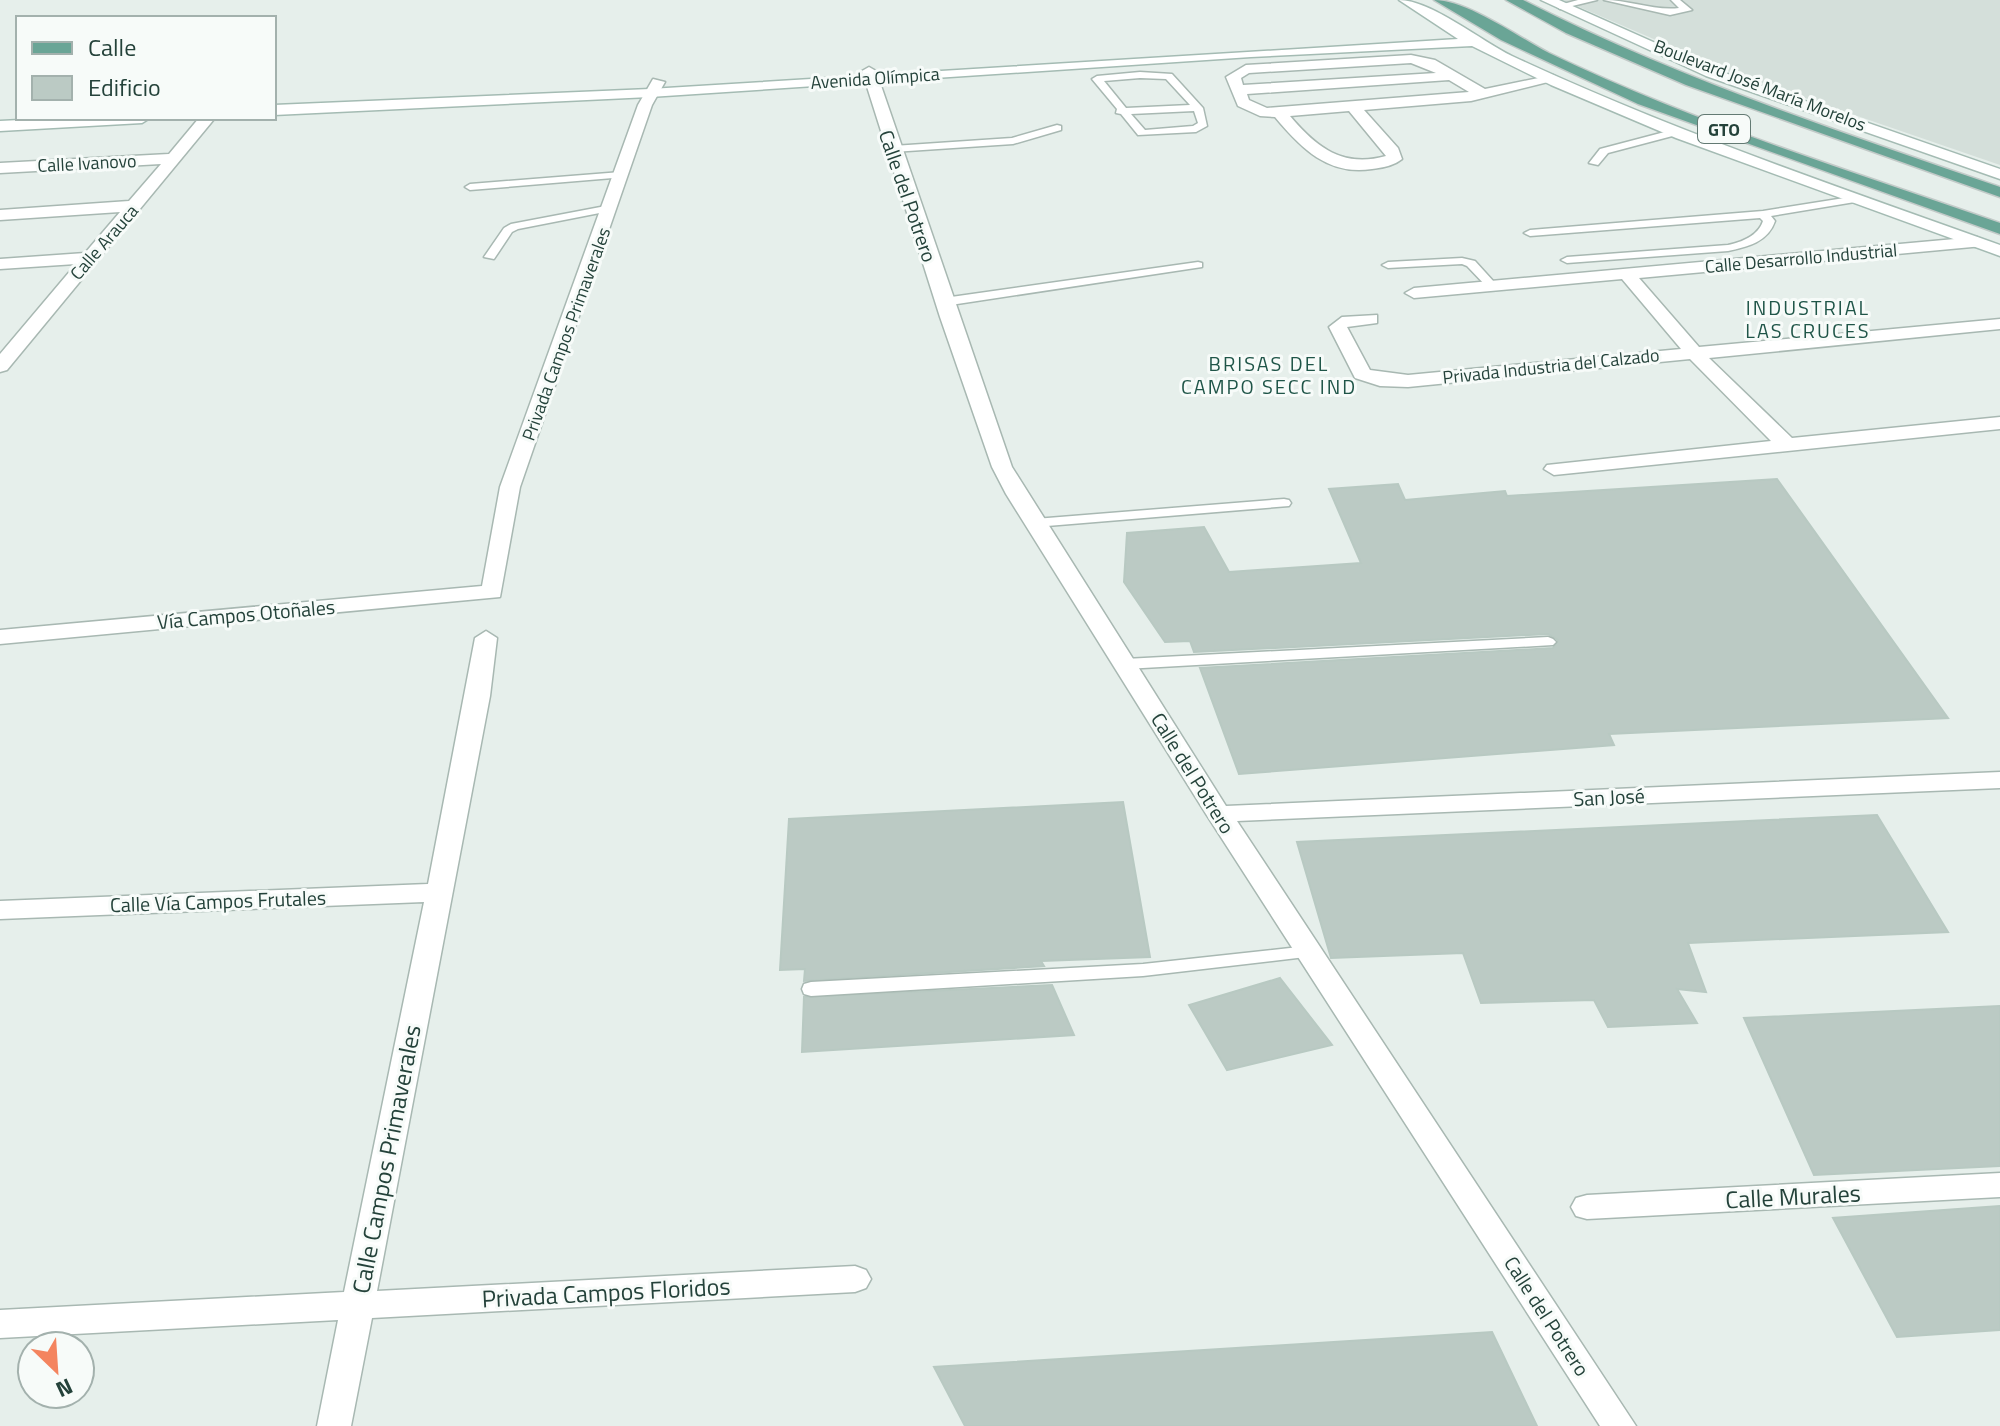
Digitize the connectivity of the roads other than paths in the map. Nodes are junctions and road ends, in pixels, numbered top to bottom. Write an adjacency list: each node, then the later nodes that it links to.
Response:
1 (1406, 0): 8 (street)
2 (1441, 0): 43 (main road, GTO)
3 (1513, 0): 37 (main road, Boulevard José María Morelos / GTO)
4 (1593, 0): 7 (lane)
5 (1608, 0): 6 (lane)
6 (1675, 0)
7 (1554, 3): 34 (street)
8 (1446, 24): 9 (street); 11 (street, Avenida Olímpica)
9 (1475, 42): 11 (street, Avenida Olímpica); 12 (street)
10 (1086, 61): 11 (street, Avenida Olímpica); 13 (street, Avenida Olímpica); 14 (lane)
11 (1154, 63): 14 (lane); 21 (lane)
12 (1536, 72): 15 (street); 16 (street)
13 (871, 75): 17 (street, Avenida Olímpica); 30 (street, Calle del Potrero)
14 (1097, 79): 23 (lane)
15 (1553, 79): 18 (street); 29 (street)
16 (1458, 80): 18 (street); 24 (street)
17 (654, 88): 19 (street, Avenida Olímpica); 22 (street, Avenida Olímpica); 35 (street, Privada Campos Primaverales)
18 (1483, 94): 20 (street)
19 (276, 102)
20 (1353, 107): 24 (street); 24 (street)
21 (1198, 108): 23 (lane); 23 (lane)
22 (276, 110)
23 (1120, 111)
24 (1279, 112)
25 (106, 120): 27 (street)
26 (205, 120): 31 (street, Calle Arauca)
27 (0, 126)
28 (1057, 128): 30 (lane)
29 (1676, 132): 32 (lane); 38 (street)
30 (893, 149): 56 (street, Calle del Potrero)
31 (175, 158): 33 (street, Calle Ivanovo); 39 (street, Calle Arauca)
32 (1594, 163)
33 (0, 168)
34 (2000, 174)
35 (621, 175): 36 (lane); 40 (street, Privada Campos Primaverales)
36 (470, 187)
37 (2000, 192)
38 (1857, 199): 41 (lane); 45 (street)
39 (134, 206): 42 (street); 48 (street, Calle Arauca)
40 (611, 208): 47 (lane); 66 (street, Privada Campos Primaverales)
41 (1763, 214): 44 (lane); 49 (lane)
42 (0, 215)
43 (2000, 229)
44 (1530, 233)
45 (1977, 242): 46 (street); 53 (street, Calle Desarrollo Industrial)
46 (2000, 251)
47 (490, 257)
48 (89, 258): 50 (street); 60 (street, Calle Arauca)
49 (1567, 260)
50 (0, 264)
51 (1198, 265): 56 (lane)
52 (1388, 265): 54 (lane)
53 (1626, 273): 54 (street, Calle Desarrollo Industrial); 59 (street)
54 (1491, 285): 55 (street, Calle Desarrollo Industrial)
55 (1414, 293)
56 (944, 302): 65 (street, Calle del Potrero)
57 (1371, 319): 59 (street, Privada Industria del Calzado)
58 (2000, 324): 59 (street, Privada Industria del Calzado)
59 (1693, 352): 62 (street)
60 (0, 366)
61 (2000, 423): 62 (street)
62 (1785, 443): 63 (street)
63 (1554, 469)
64 (1284, 503): 65 (lane)
65 (1035, 523): 70 (street, Calle del Potrero)
66 (492, 592): 67 (street, Vía Campos Otoñales)
67 (0, 637)
68 (486, 638): 73 (street)
69 (1548, 642): 70 (lane)
70 (1125, 664): 72 (street, Calle del Potrero)
71 (2000, 780): 72 (street, San José)
72 (1219, 814): 75 (street, Calle del Potrero)
73 (437, 893): 74 (street, Calle Vía Campos Frutales); 80 (street, Calle Campos Primaverales)
74 (0, 910)
75 (1308, 952): 76 (lane); 83 (street, Calle del Potrero)
76 (811, 989)
77 (2000, 1185): 78 (street, Calle Murales)
78 (1587, 1207)
79 (855, 1279): 80 (street, Privada Campos Floridos)
80 (358, 1306): 81 (street, Privada Campos Floridos); 82 (street, Calle Campos Primaverales)
81 (0, 1324)
82 (334, 1426)
83 (1619, 1426)

